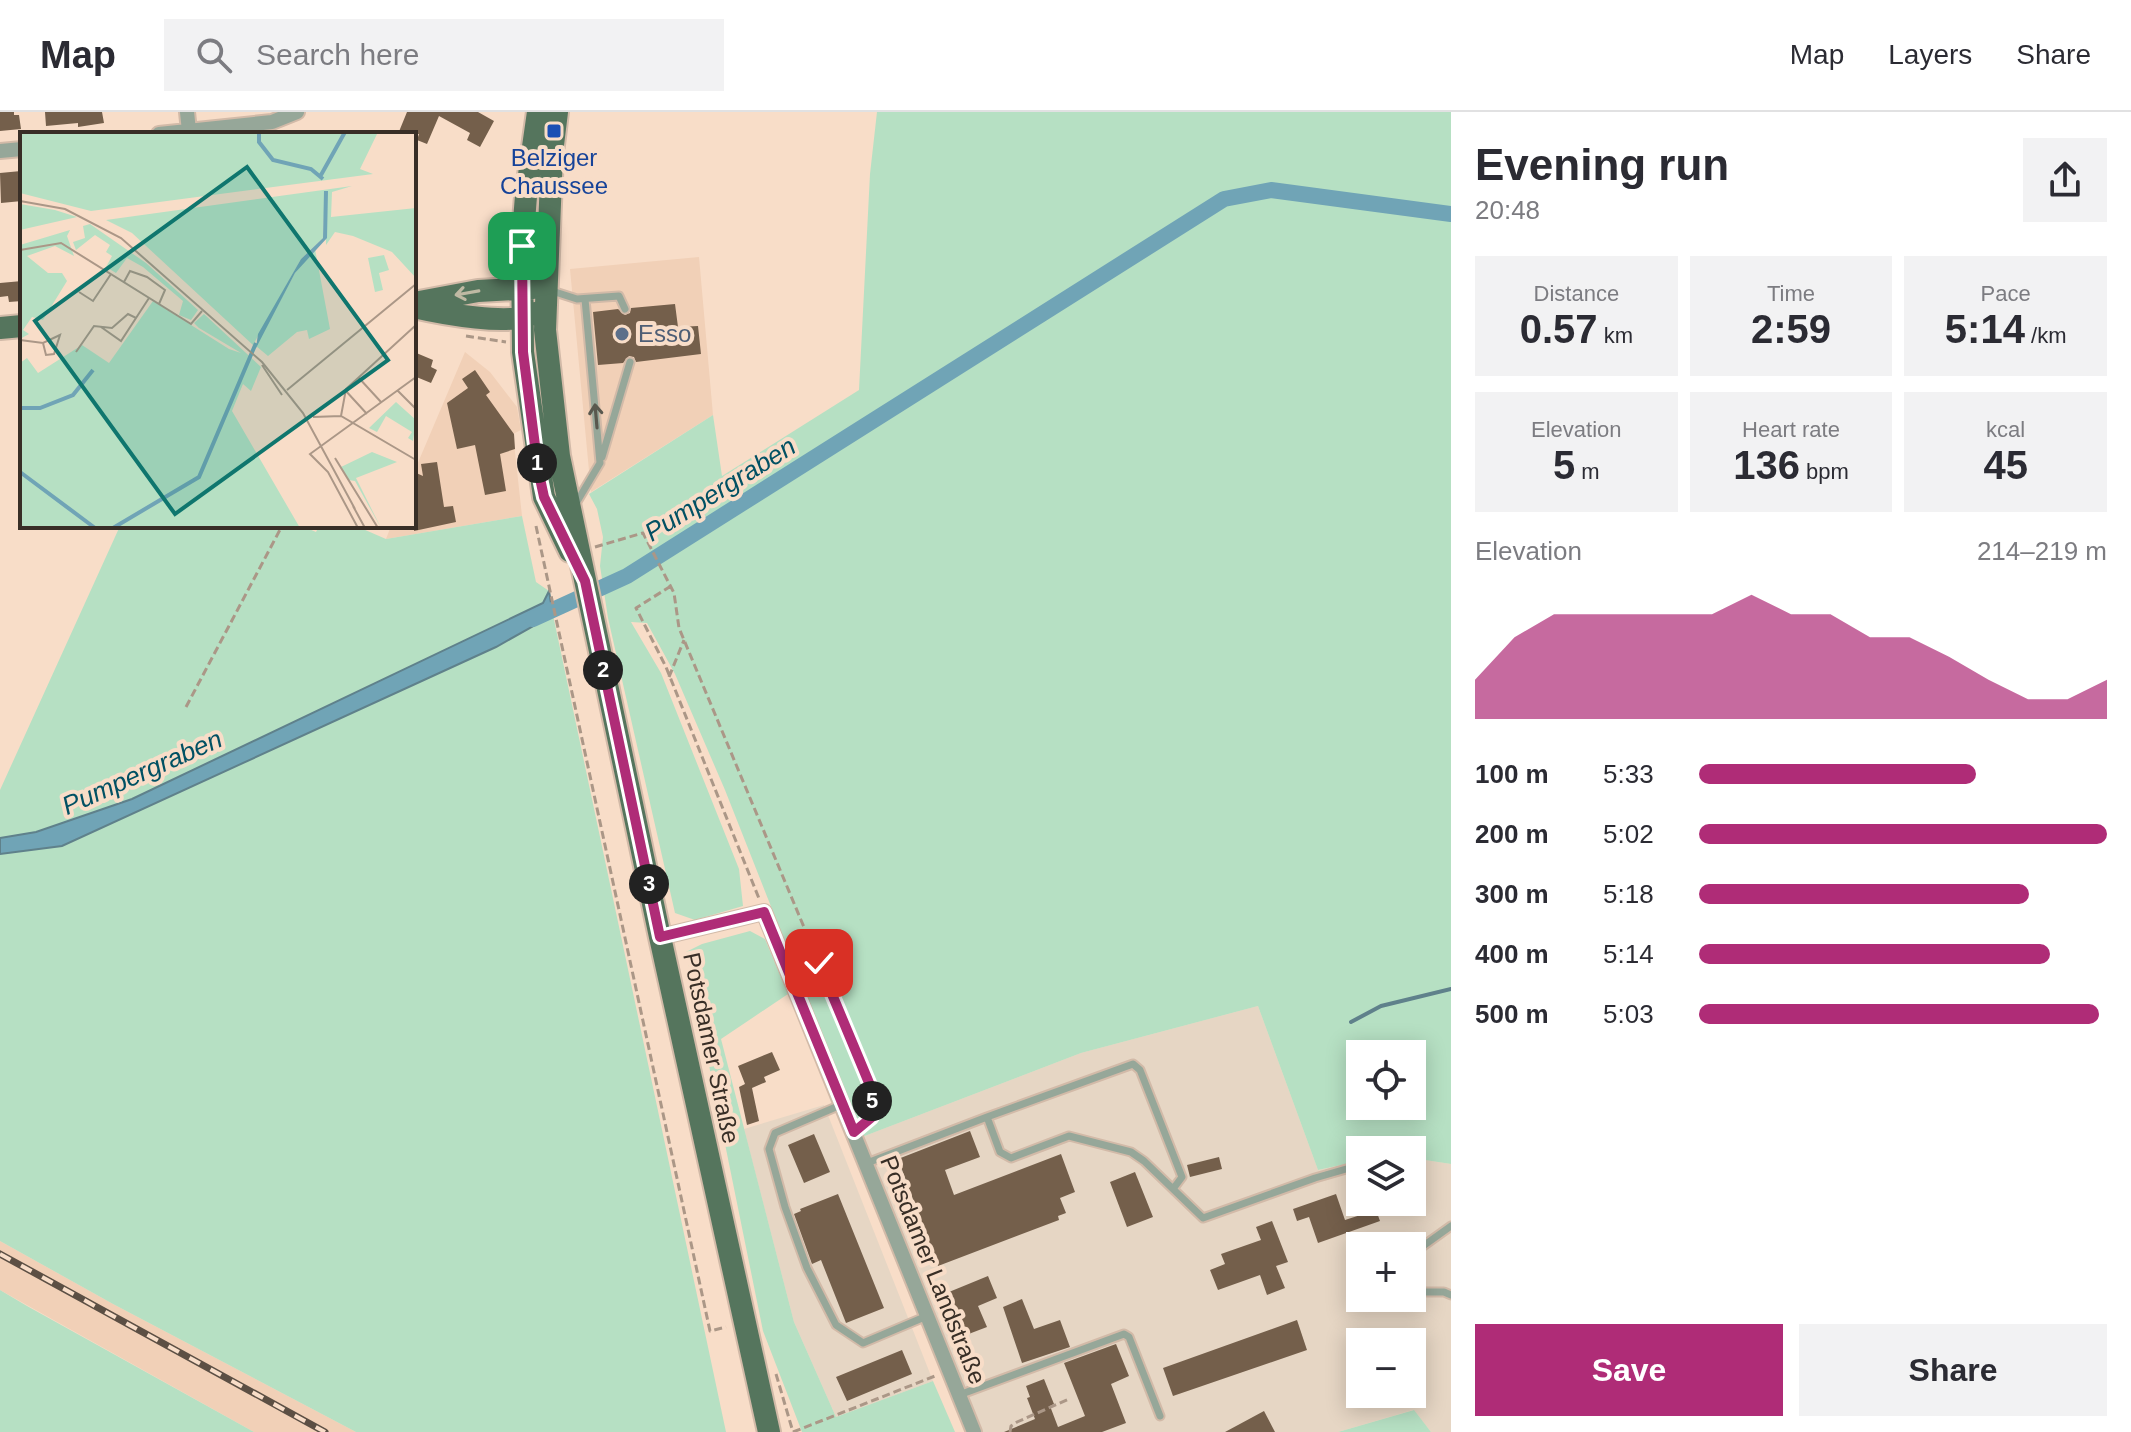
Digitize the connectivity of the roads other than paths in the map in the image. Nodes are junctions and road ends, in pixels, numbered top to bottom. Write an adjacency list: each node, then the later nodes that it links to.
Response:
1 (187, 112): 5 (street)
2 (538, 112): 9 (main road)
3 (557, 112): 10 (main road)
4 (291, 114): 5 (street)
5 (189, 131): 6 (street)
6 (179, 132)
7 (20, 149): 8 (street)
8 (0, 151)
9 (521, 287): 10 (main road); 12 (main road, one-way to 12); 15 (main road)
10 (546, 297): 11 (lane); 15 (main road); 20 (main road, Potsdamer Straße)
11 (585, 299): 14 (lane); 19 (lane, one-way to 11)
12 (416, 305)
13 (416, 306): 15 (main road)
14 (625, 309)
15 (521, 319): 21 (main road, Potsdamer Straße)
16 (20, 326): 17 (main road)
17 (0, 328)
18 (630, 362): 19 (lane)
19 (600, 463): 20 (lane)
20 (570, 513): 21 (main road, Potsdamer Straße)
21 (585, 581): 22 (main road, Potsdamer Straße)
22 (660, 937): 23 (street, Potsdamer Landstraße); 35 (main road, Potsdamer Straße)
23 (843, 1104): 25 (street, Potsdamer Landstraße); 32 (lane)
24 (987, 1117): 25 (lane); 27 (lane); 27 (lane)
25 (867, 1163): 32 (street, Potsdamer Landstraße)
26 (1346, 1169): 27 (lane)
27 (1173, 1189)
28 (1451, 1226): 29 (lane)
29 (1426, 1244)
30 (1426, 1292): 31 (lane)
31 (1451, 1295)
32 (927, 1316): 33 (street, Potsdamer Landstraße)
33 (959, 1395): 34 (lane); 36 (street, Potsdamer Landstraße)
34 (1160, 1416)
35 (769, 1432)
36 (974, 1432)

